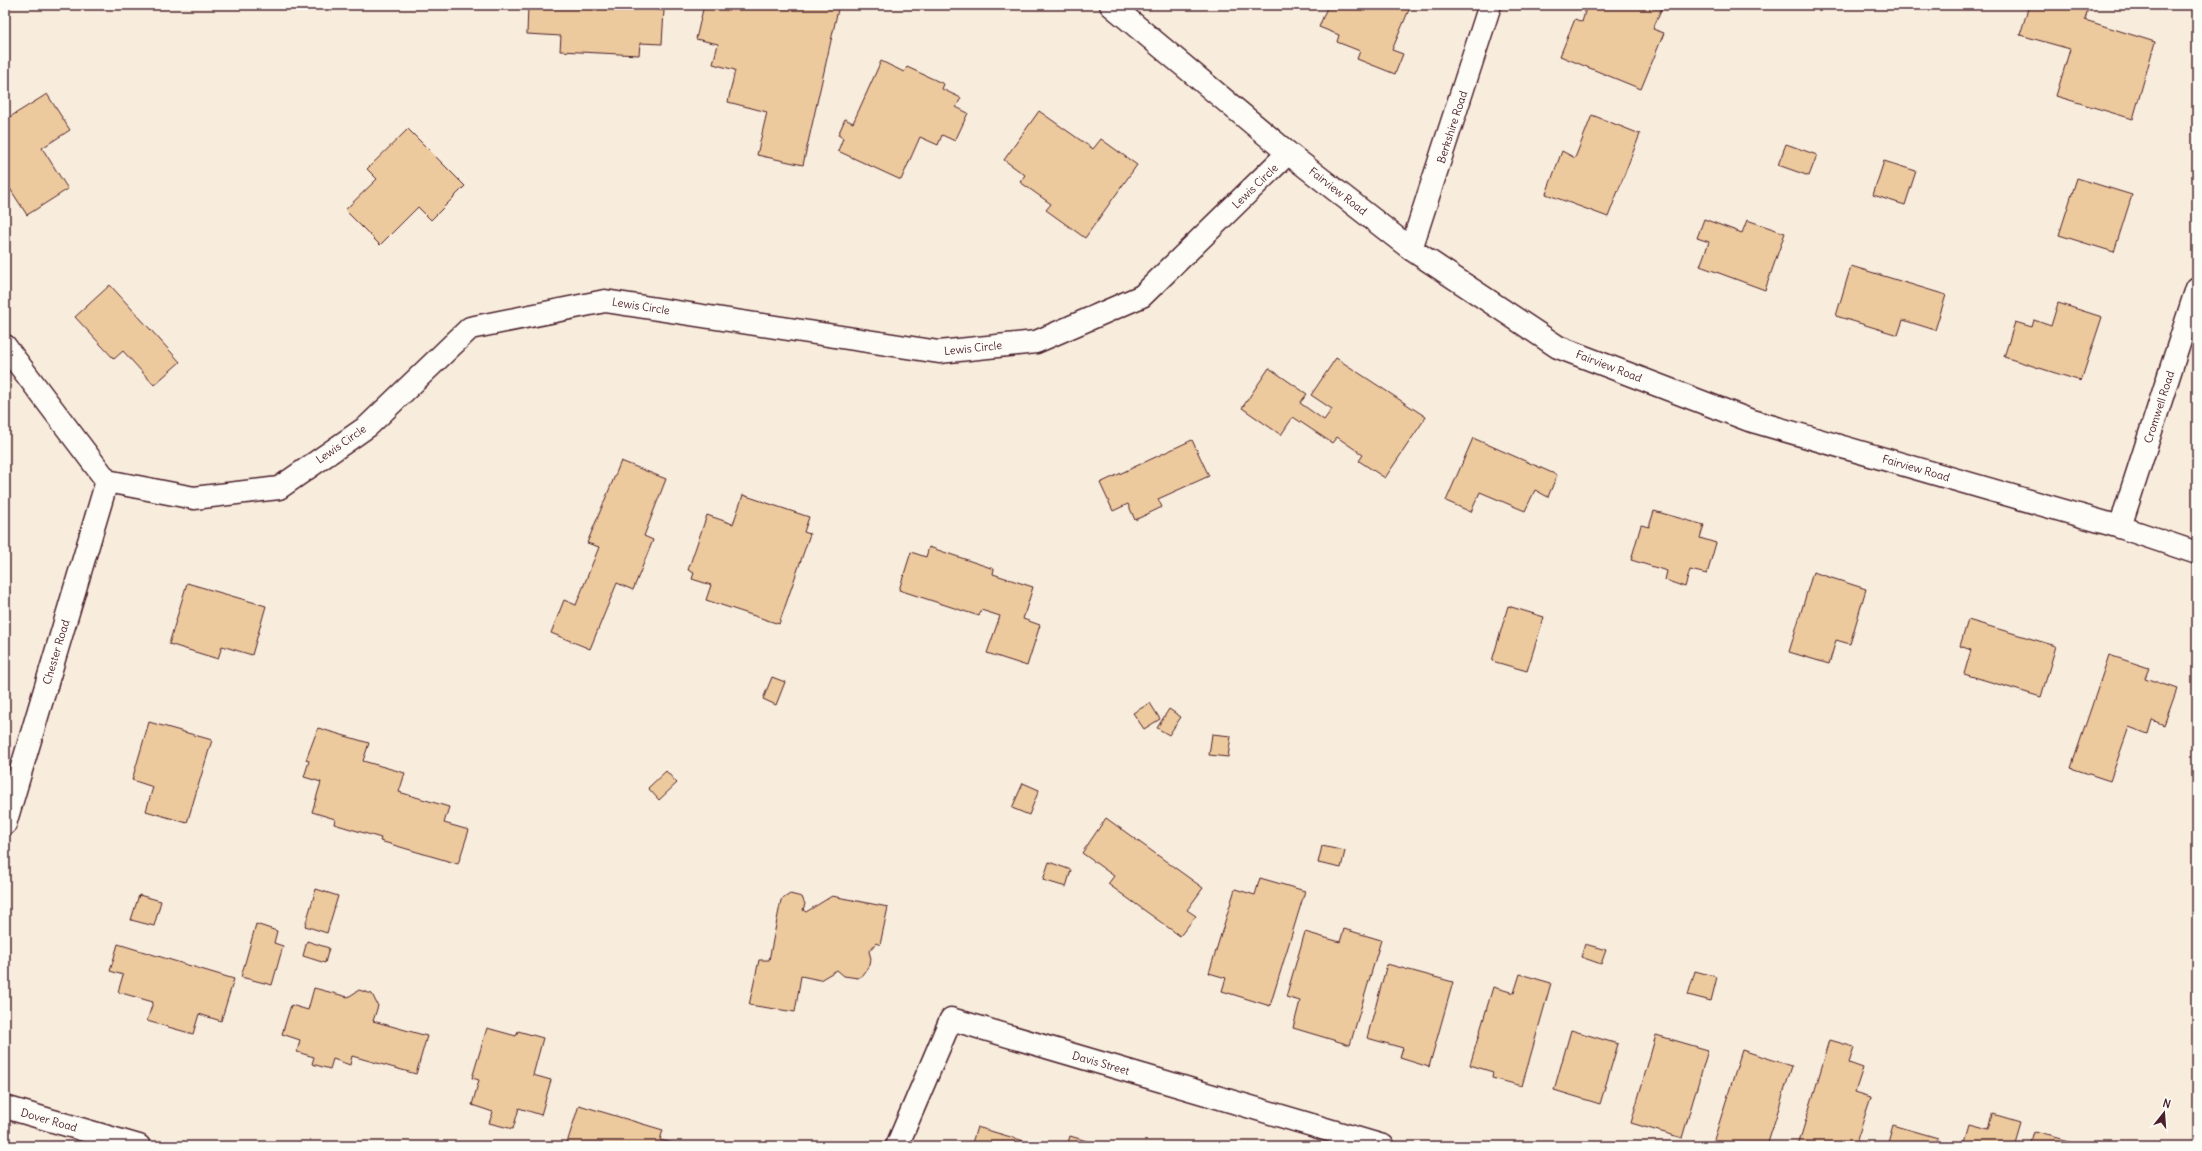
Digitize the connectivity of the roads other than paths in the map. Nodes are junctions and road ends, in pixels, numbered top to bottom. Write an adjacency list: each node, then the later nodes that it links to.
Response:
1 (1111, 5): 3 (street, Fairview Road)
2 (1490, 5): 4 (street, Berkshire Road)
3 (1288, 153): 4 (street, Fairview Road); 7 (street, Lewis Circle)
4 (1412, 249): 8 (street, Fairview Road)
5 (2197, 288): 8 (street, Cromwell Road)
6 (5, 346): 7 (street)
7 (107, 481): 10 (street, Chester Road)
8 (2120, 527): 9 (street, Fairview Road)
9 (2197, 553)
10 (5, 824)
11 (5, 1107): 12 (street, Dover Road)
12 (139, 1146)
13 (897, 1146): 14 (street, Davis Street)
14 (1382, 1146)

